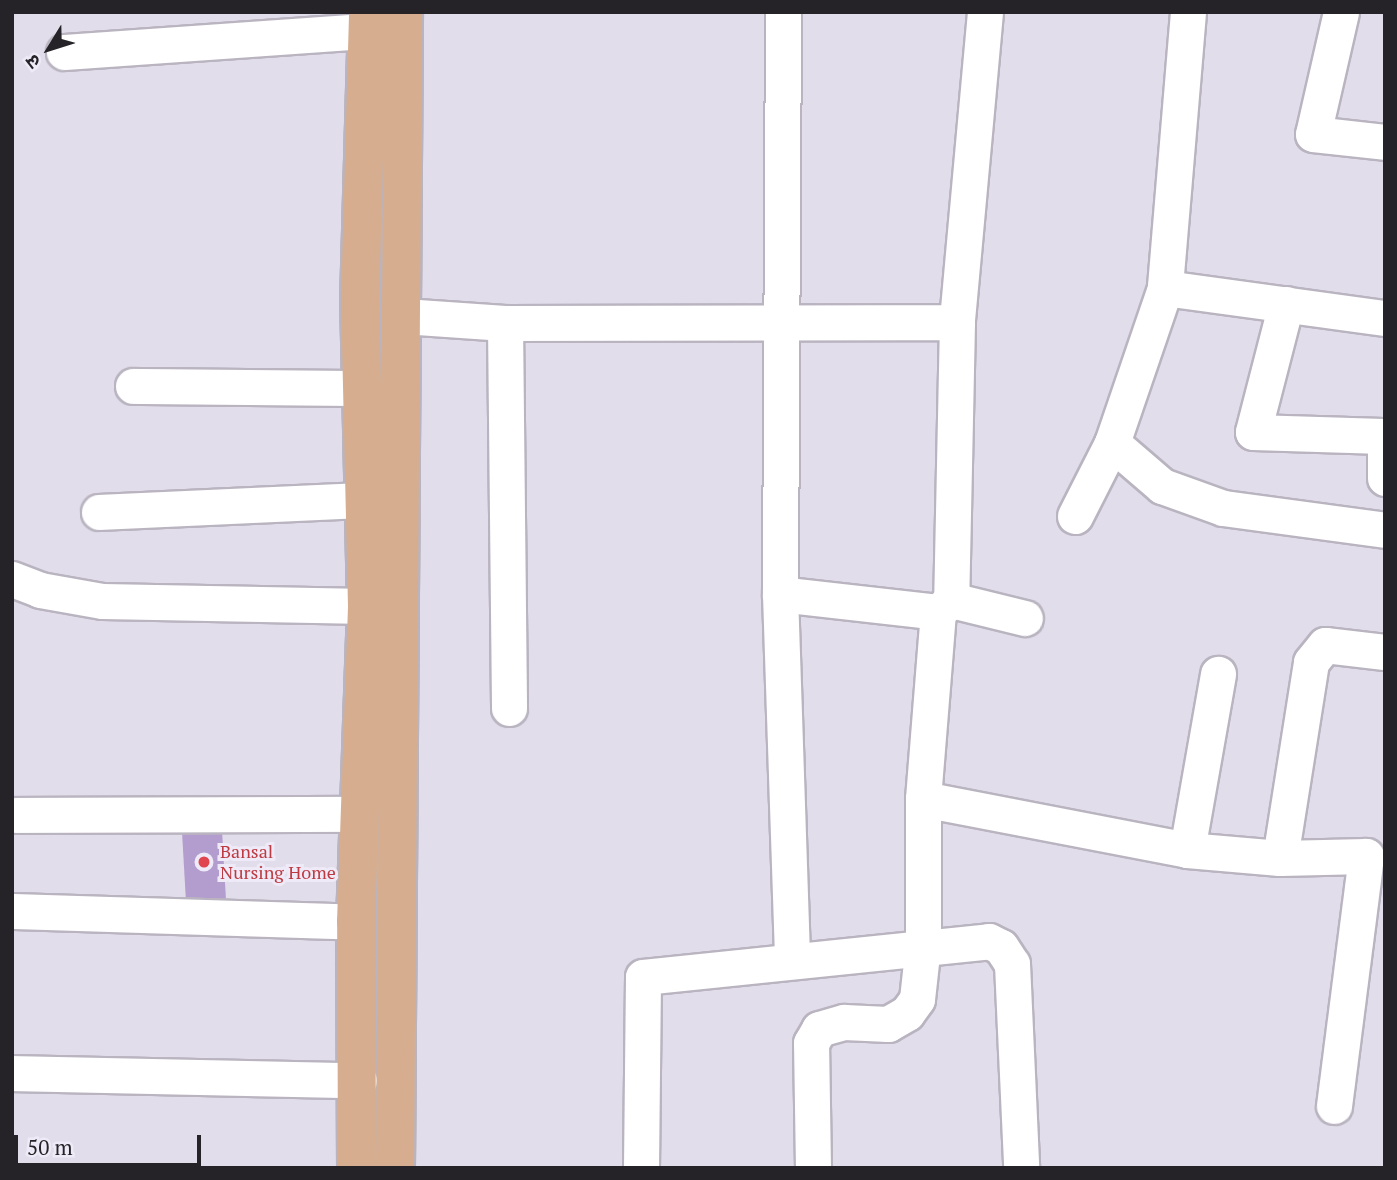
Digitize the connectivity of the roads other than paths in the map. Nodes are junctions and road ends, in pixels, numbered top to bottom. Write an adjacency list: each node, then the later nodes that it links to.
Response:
1 (403, 12): 11 (main road)
2 (783, 12): 13 (street)
3 (985, 12): 14 (street)
4 (1188, 12): 9 (street)
5 (1341, 12): 8 (street)
6 (368, 22): 7 (street); 17 (main road)
7 (64, 52)
8 (1385, 142)
9 (1165, 288): 10 (street); 19 (street)
10 (1286, 304): 12 (street); 18 (street)
11 (403, 316): 15 (street); 48 (main road)
12 (1385, 318)
13 (779, 319): 14 (street); 15 (street); 26 (street)
14 (957, 322): 28 (street)
15 (505, 323): 32 (street)
16 (134, 386): 17 (street)
17 (362, 388): 21 (main road)
18 (1384, 436): 20 (street)
19 (1112, 443): 23 (street); 24 (street)
20 (1385, 478)
21 (361, 500): 22 (street); 27 (main road)
22 (99, 512)
23 (1075, 516)
24 (1385, 530)
25 (12, 579): 27 (street)
26 (780, 594): 28 (street); 42 (street)
27 (367, 606): 34 (main road)
28 (945, 606): 29 (street); 33 (street)
29 (1025, 618)
30 (1385, 652): 37 (street)
31 (1218, 674): 36 (street)
32 (509, 708)
33 (923, 799): 36 (street); 41 (street)
34 (360, 814): 35 (street); 40 (main road)
35 (16, 815)
36 (1187, 850): 37 (street)
37 (1280, 858): 38 (street)
38 (1375, 858): 45 (street)
39 (12, 911): 40 (street)
40 (356, 922): 44 (main road)
41 (923, 945): 42 (street); 46 (street); 50 (street)
42 (792, 960): 49 (street)
43 (12, 1073): 44 (street)
44 (359, 1080): 47 (main road)
45 (1334, 1106)
46 (1021, 1165)
47 (357, 1168)
48 (395, 1168)
49 (641, 1168)
50 (813, 1168)

